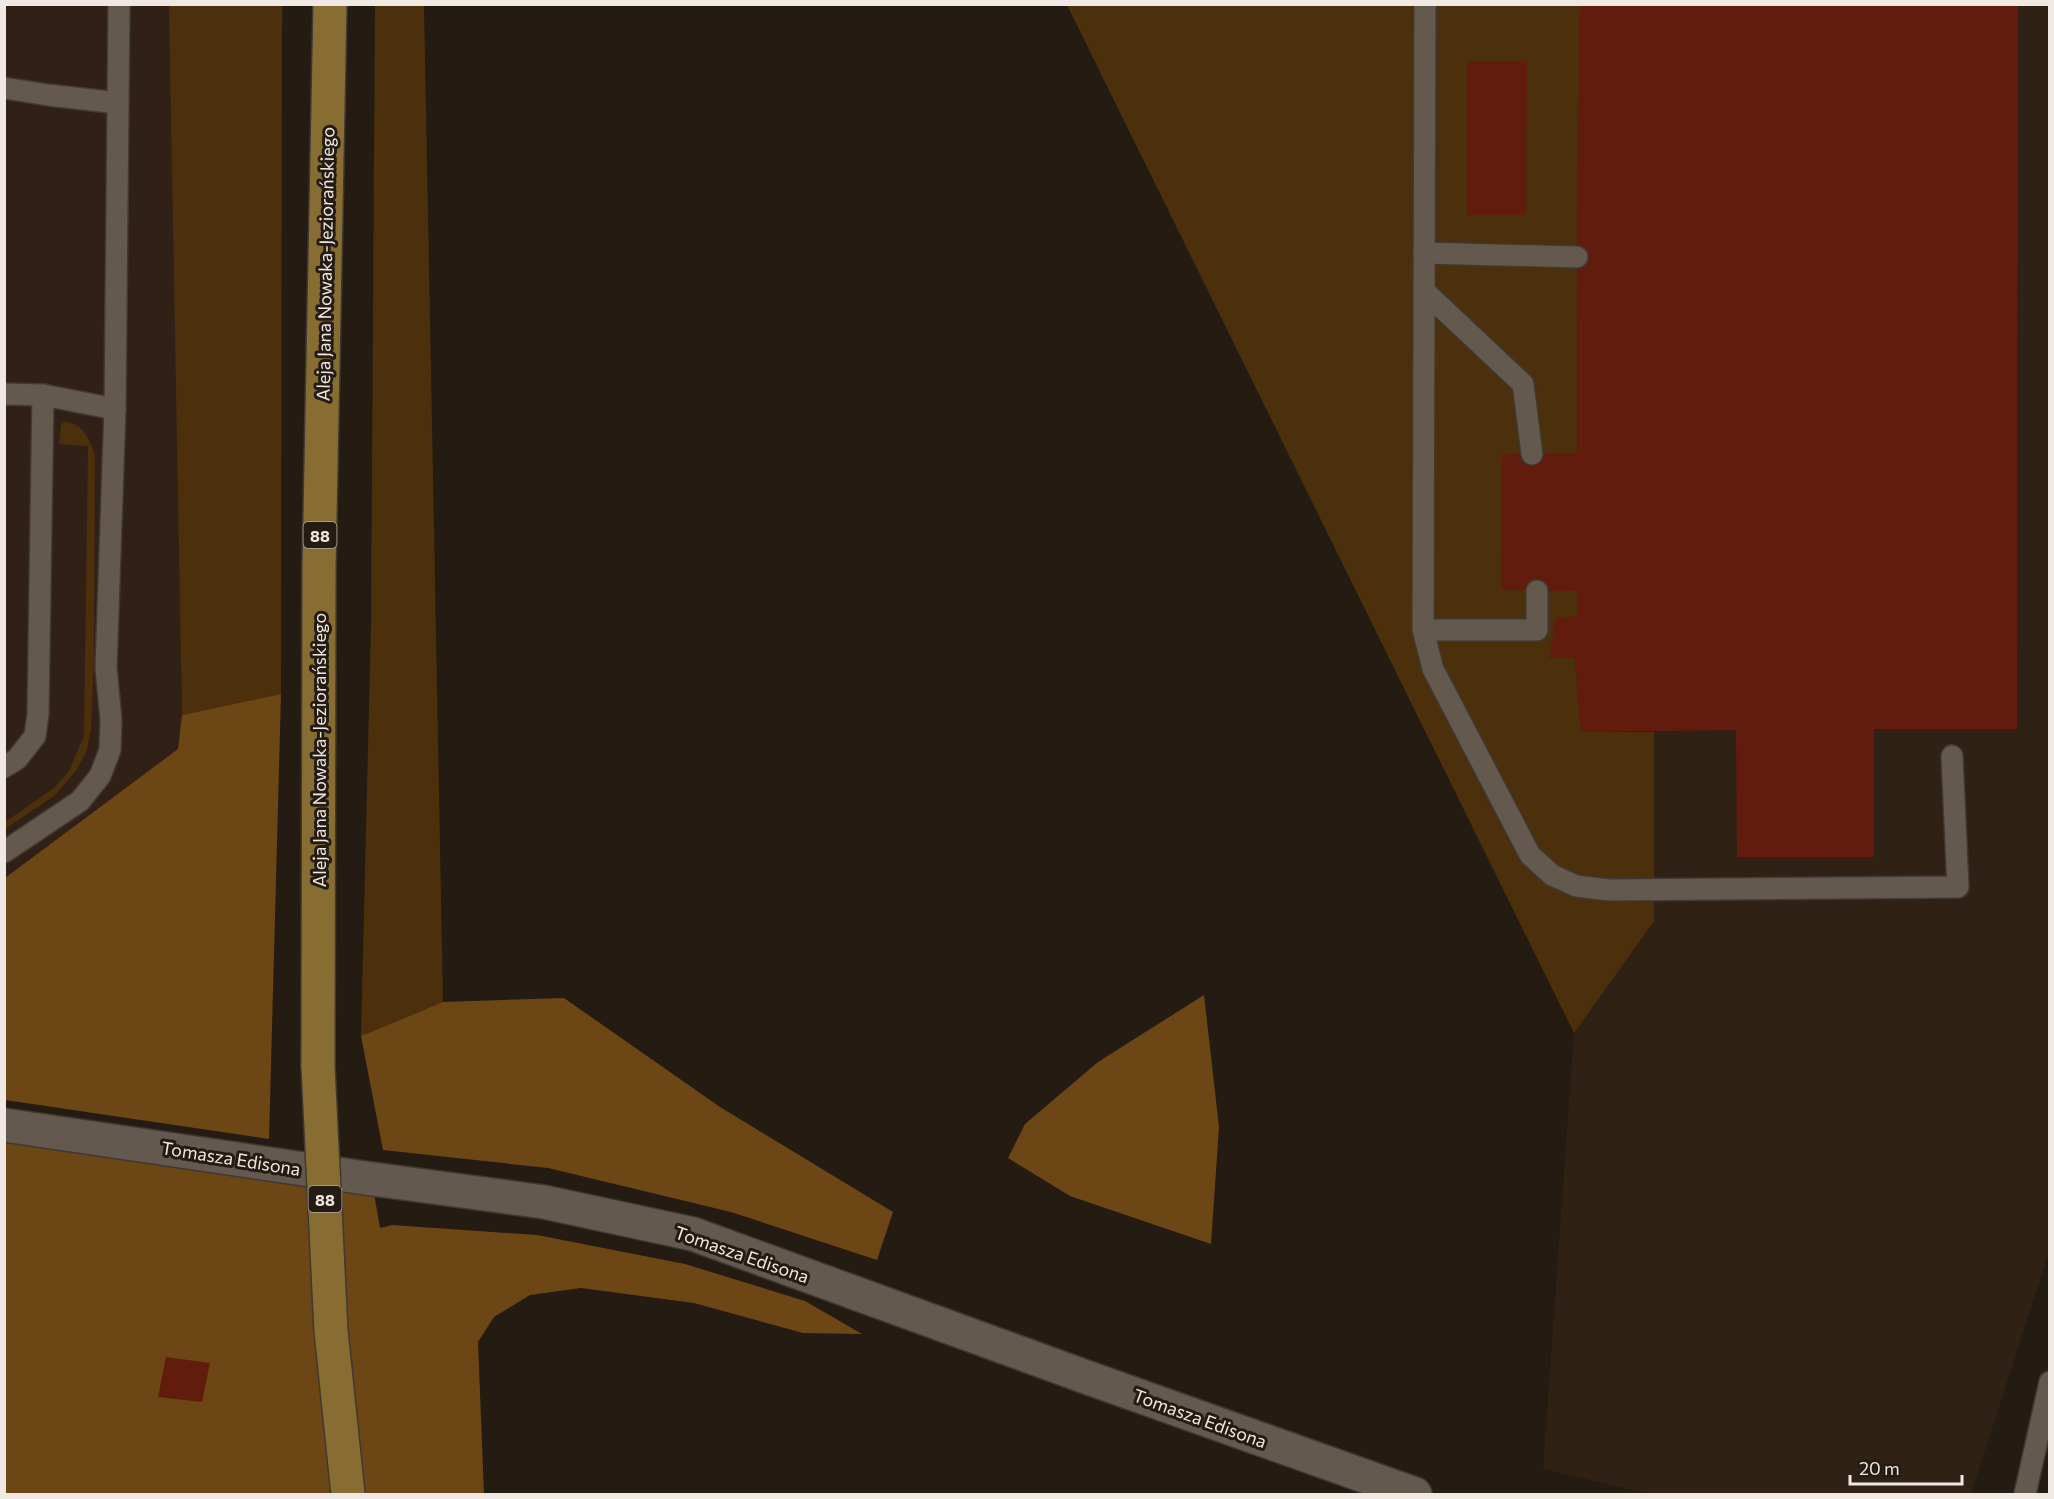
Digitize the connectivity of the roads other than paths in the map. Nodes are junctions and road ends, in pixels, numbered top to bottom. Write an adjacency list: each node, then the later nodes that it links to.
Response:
1 (119, 4): 5 (lane)
2 (330, 4): 20 (main road, Aleja Jana Nowaka-Jeziorańskiego / 88, bridge)
3 (1425, 4): 6 (lane)
4 (4, 88): 5 (lane)
5 (118, 103): 11 (lane)
6 (1424, 253): 7 (lane); 8 (lane)
7 (1577, 257)
8 (1424, 291): 12 (lane); 14 (lane)
9 (4, 394): 10 (lane)
10 (43, 395): 11 (lane); 16 (lane)
11 (115, 409): 17 (lane)
12 (1532, 454)
13 (1537, 591): 14 (lane)
14 (1423, 630): 15 (lane)
15 (1952, 756)
16 (4, 767)
17 (4, 852)
18 (4, 1125): 21 (street, Tomasza Edisona)
19 (2049, 1382): 22 (lane)
20 (348, 1494)
21 (1415, 1494)
22 (2025, 1494)

